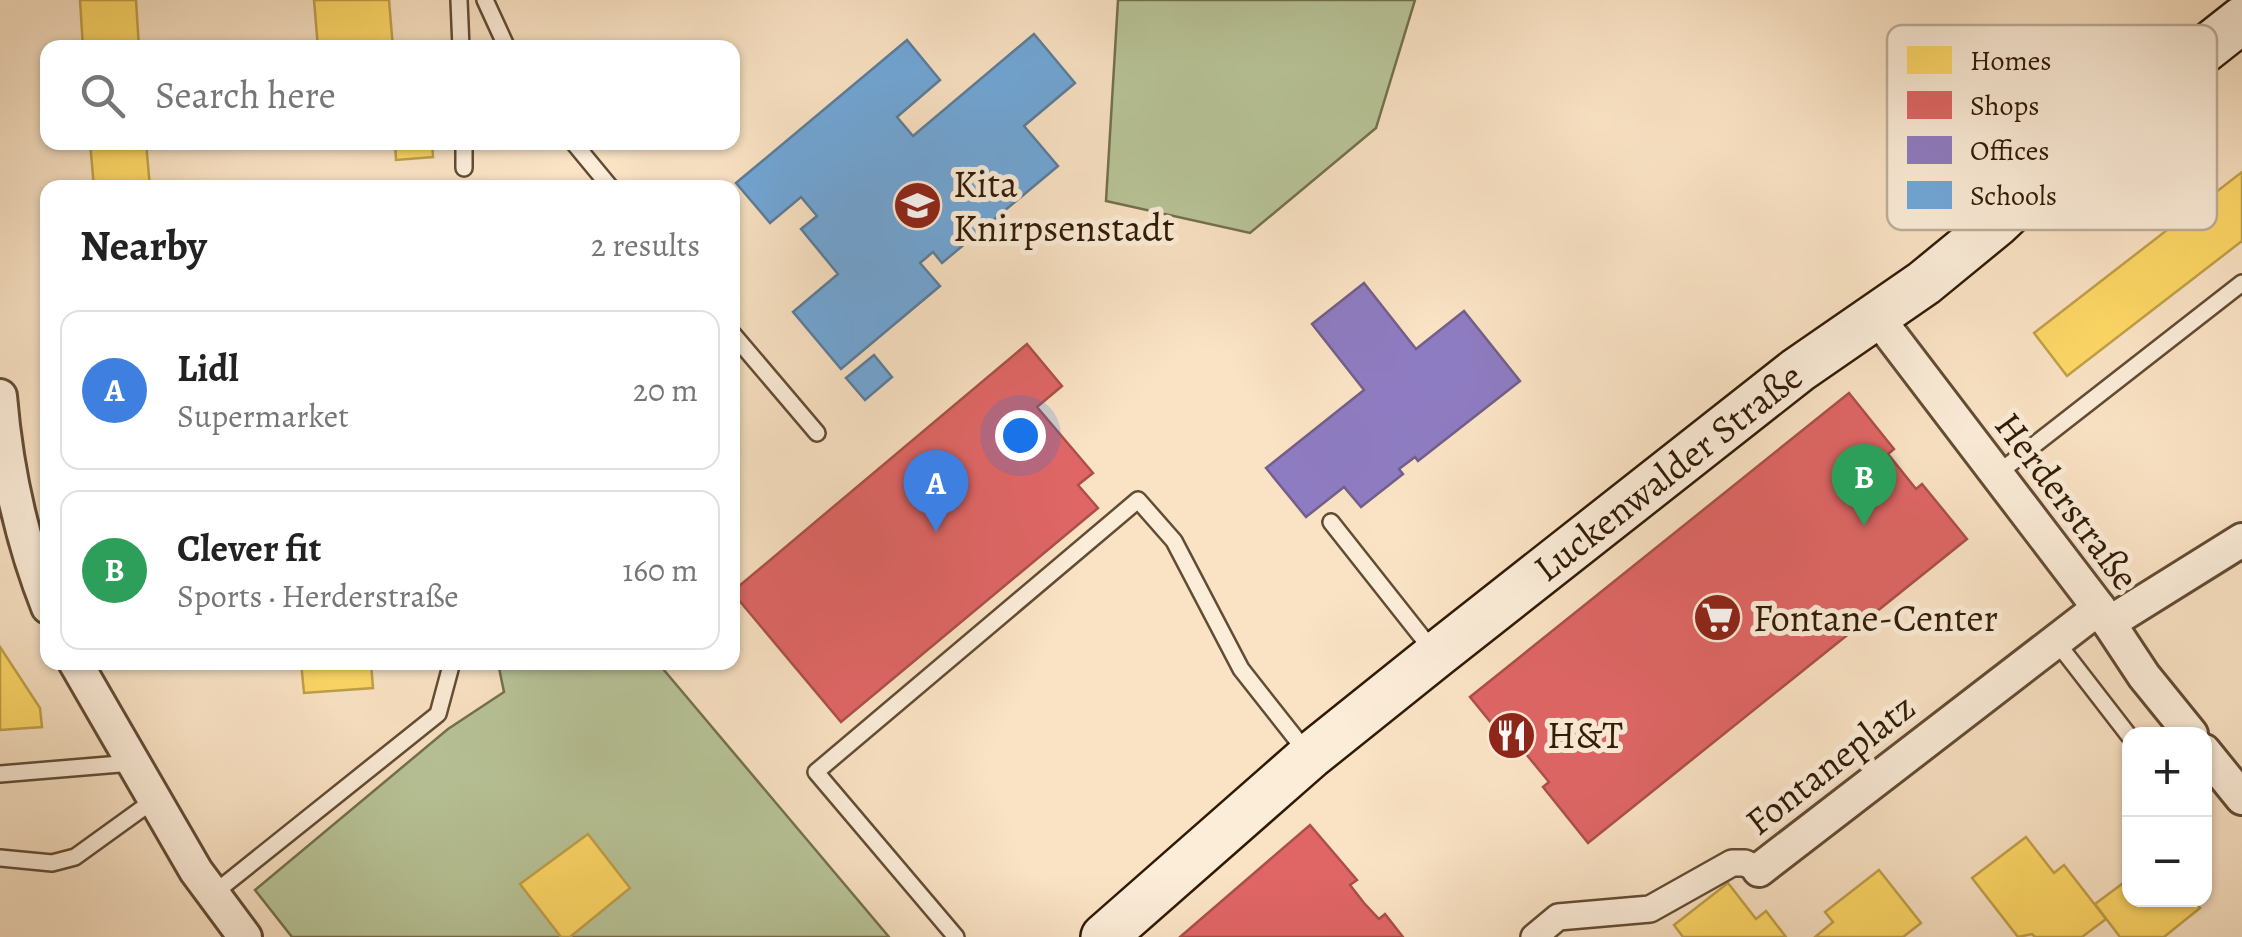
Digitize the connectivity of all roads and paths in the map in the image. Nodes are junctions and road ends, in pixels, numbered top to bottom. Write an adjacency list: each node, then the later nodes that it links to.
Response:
1 (459, 0): 4 (lane)
2 (485, 0): 5 (lane)
3 (2242, 20): 6 (main road, Luckenwalder Straße)
4 (460, 40)
5 (502, 40)
6 (2217, 40)
7 (464, 150): 9 (lane)
8 (580, 150): 10 (lane)
9 (464, 168)
10 (604, 180)
11 (1987, 230): 13 (main road, Luckenwalder Straße)
12 (2242, 283): 17 (lane)
13 (1877, 317): 17 (street, Herderstraße); 24 (main road, Luckenwalder Straße)
14 (740, 342): 16 (lane)
15 (0, 396): 20 (street)
16 (817, 433)
17 (1997, 474): 22 (street, Herderstraße)
18 (1330, 522): 24 (lane)
19 (2242, 540): 22 (street, Fontaneplatz)
20 (13, 546): 21 (street)
21 (40, 593)
22 (2104, 616): 23 (street, Fontaneplatz); 28 (street, Herderstraße)
23 (2054, 640): 27 (lane); 36 (street, Fontaneplatz)
24 (1436, 654): 29 (main road, Luckenwalder Straße)
25 (82, 670): 31 (street)
26 (450, 670): 37 (lane)
27 (2122, 727)
28 (2185, 727)
29 (1310, 756): 39 (lane); 40 (main road, Luckenwalder Straße)
30 (2212, 761): 33 (street)
31 (132, 763): 32 (lane); 34 (street)
32 (0, 774)
33 (2242, 798)
34 (154, 800): 35 (lane); 37 (street)
35 (0, 858)
36 (1759, 870): 41 (street, Fontaneplatz)
37 (212, 894): 38 (street)
38 (245, 937)
39 (956, 937)
40 (1104, 937)
41 (1534, 937)

